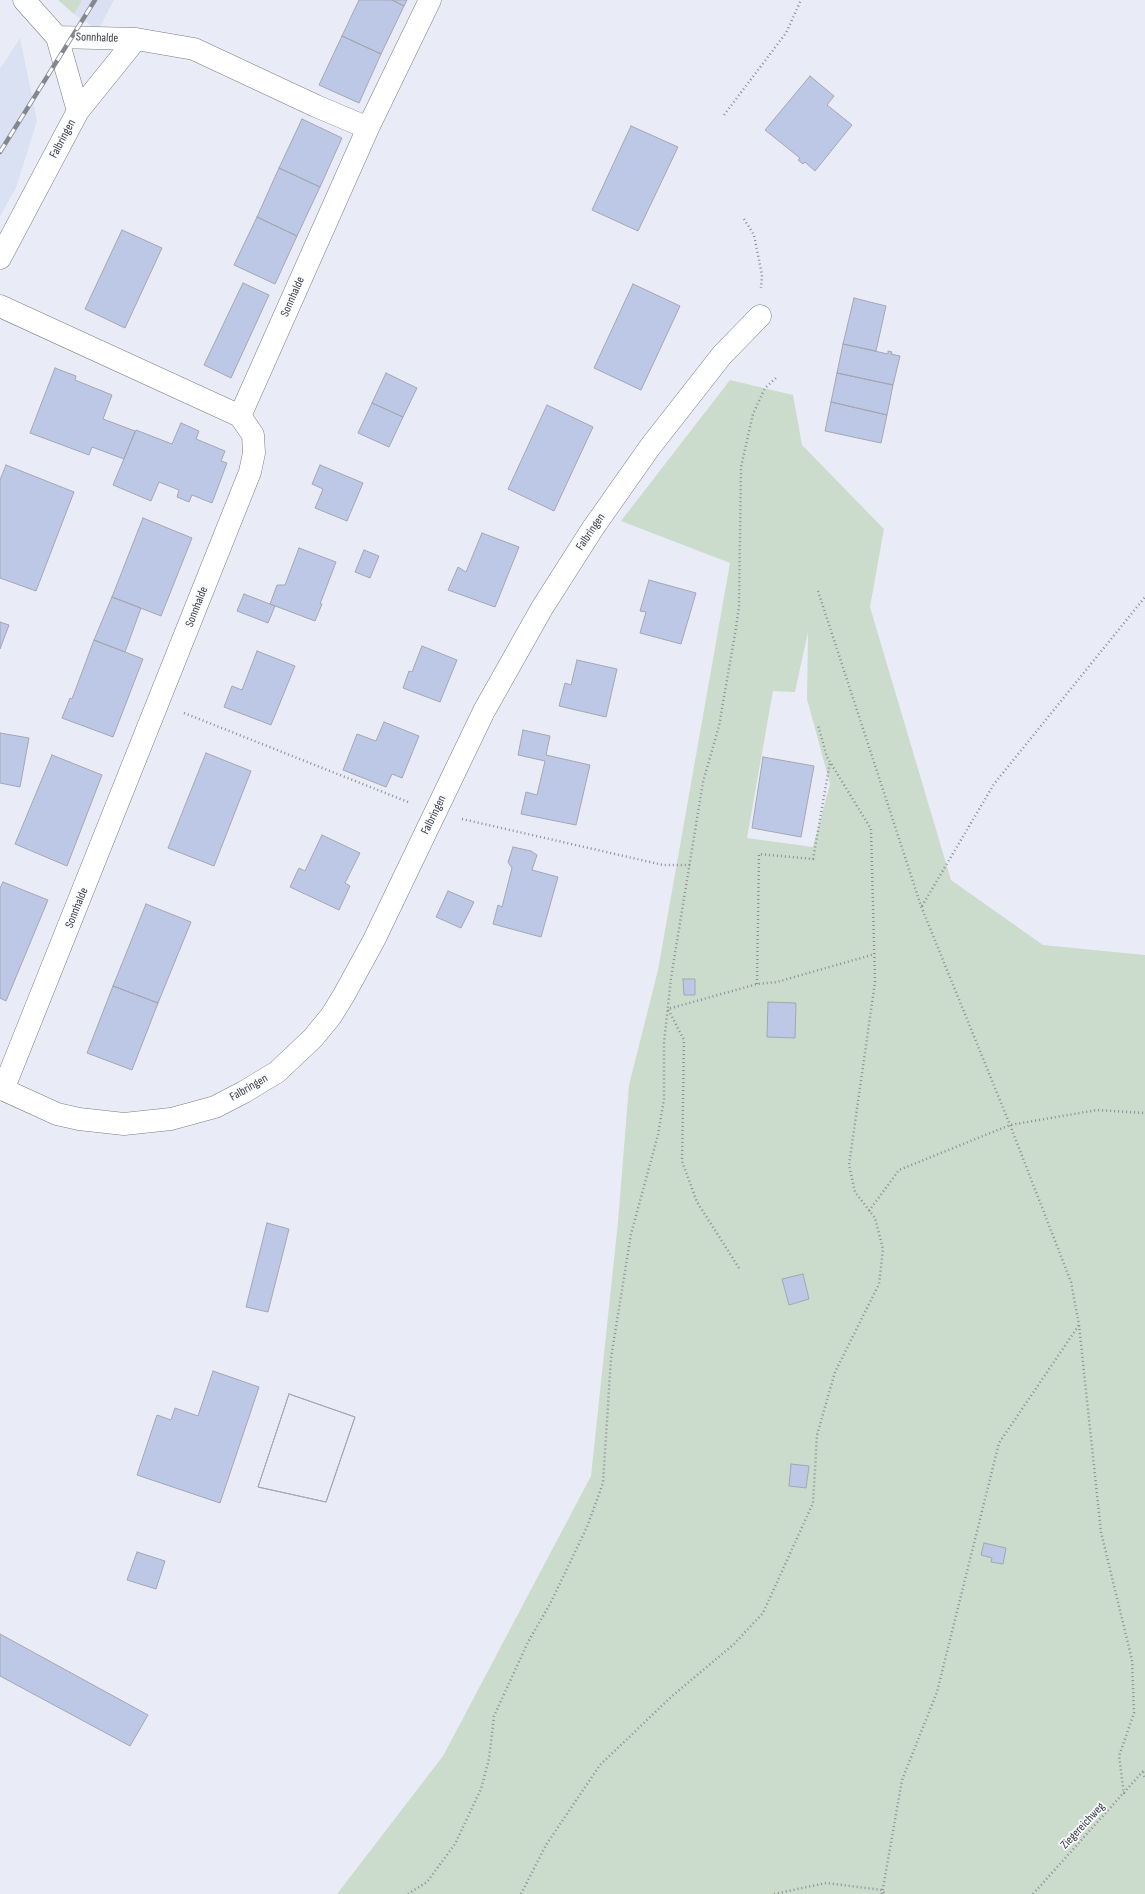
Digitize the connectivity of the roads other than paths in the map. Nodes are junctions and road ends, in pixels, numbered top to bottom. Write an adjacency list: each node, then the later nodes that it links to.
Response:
1 (24, 0): 3 (street, Falbringen)
2 (430, 0): 6 (street, Sonnhalde)
3 (57, 37): 4 (street, Sonnhalde); 5 (street, Falbringen)
4 (136, 40): 5 (street, Sonnhalde); 6 (street, Sonnhalde)
5 (78, 111): 7 (street, Falbringen)
6 (368, 128): 10 (street, Sonnhalde)
7 (0, 258)
8 (0, 306): 10 (street)
9 (760, 316): 11 (street, Falbringen)
10 (240, 416): 11 (street, Sonnhalde)
11 (2, 1089)

